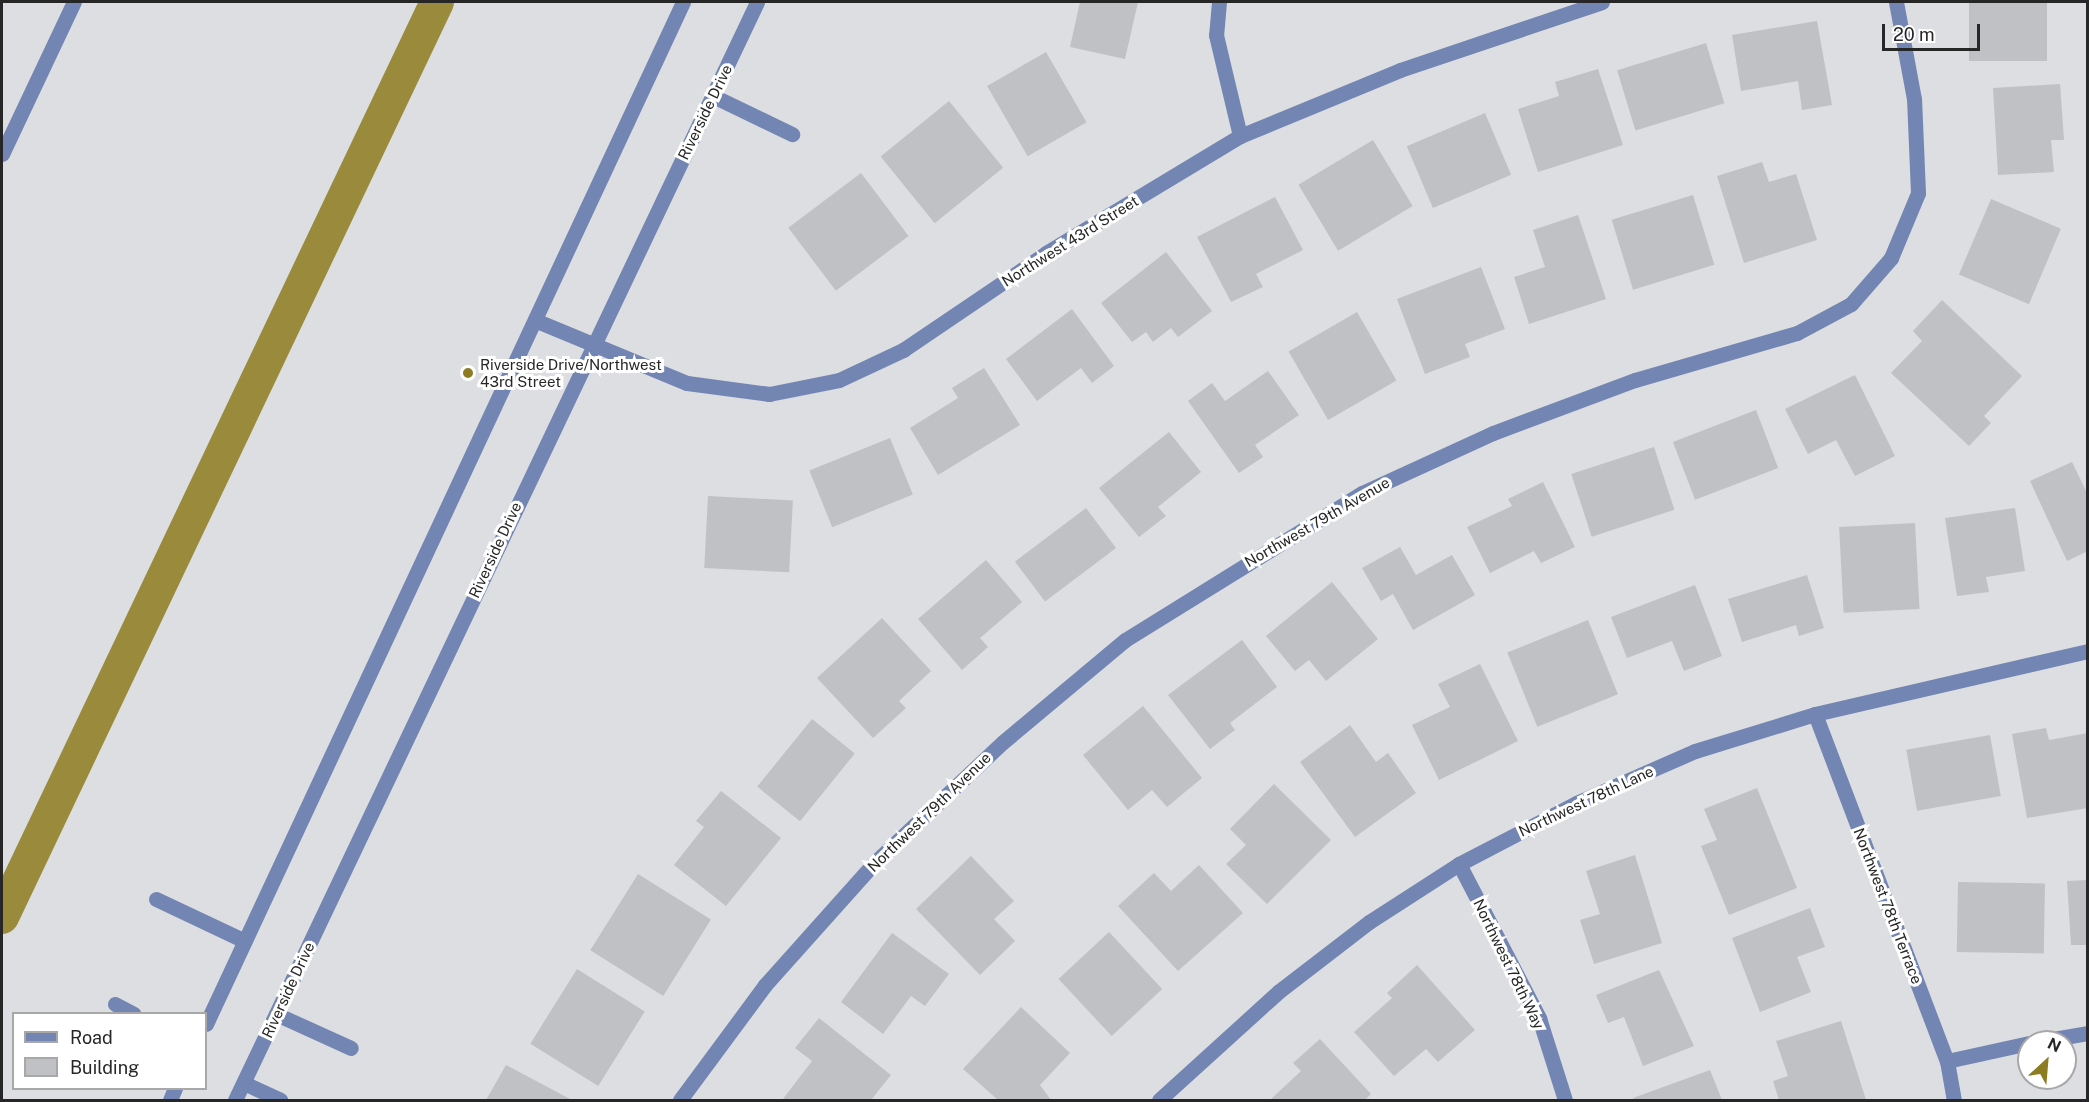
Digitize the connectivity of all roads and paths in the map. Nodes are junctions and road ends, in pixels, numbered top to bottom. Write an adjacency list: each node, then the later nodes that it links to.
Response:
1 (74, 2): 10 (street)
2 (683, 2): 11 (street)
3 (758, 2): 7 (street, Riverside Drive)
4 (1219, 2): 9 (street)
5 (1602, 2): 9 (street, Northwest 43rd Street)
6 (1896, 2): 28 (street, Northwest 79th Avenue)
7 (713, 96): 8 (street); 12 (street, Riverside Drive)
8 (792, 134)
9 (1240, 136): 12 (street, Northwest 43rd Street)
10 (2, 154)
11 (537, 321): 12 (street, Northwest 43rd Street); 17 (street)
12 (591, 346): 20 (street, Riverside Drive)
13 (2088, 651): 14 (street, Northwest 78th Lane)
14 (1815, 714): 15 (street, Northwest 78th Lane); 24 (street, Northwest 78th Terrace)
15 (1459, 864): 29 (street, Northwest 78th Lane); 30 (street, Northwest 78th Way)
16 (156, 899): 17 (street)
17 (245, 941): 21 (street)
18 (115, 1004): 19 (street)
19 (130, 1012)
20 (276, 1014): 23 (street); 25 (street, Riverside Drive)
21 (207, 1022)
22 (2017, 1046): 24 (street)
23 (351, 1048)
24 (1947, 1061): 31 (street, Northwest 78th Terrace)
25 (244, 1083): 26 (street, Riverside Drive); 27 (street)
26 (236, 1101)
27 (280, 1101)
28 (680, 1101)
29 (1159, 1101)
30 (1565, 1101)
31 (1954, 1101)

